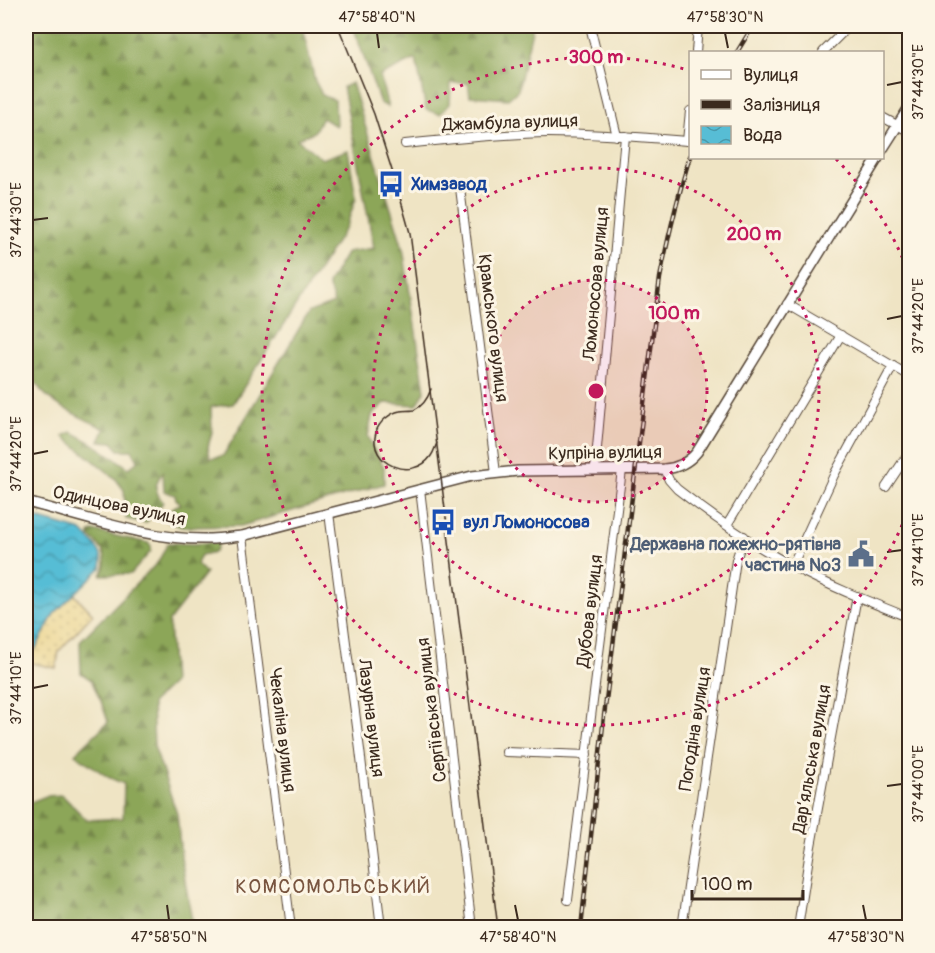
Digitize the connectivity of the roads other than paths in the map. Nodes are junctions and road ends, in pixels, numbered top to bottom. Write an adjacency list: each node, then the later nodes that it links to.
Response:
1 (590, 26): 11 (street)
2 (698, 26): 4 (street)
3 (846, 26): 5 (street)
4 (696, 51)
5 (824, 51)
6 (909, 106): 9 (main road)
7 (884, 118): 9 (street)
8 (689, 121): 11 (street, Джамбула вулиця)
9 (898, 125): 10 (street); 13 (main road)
10 (909, 132)
11 (621, 136): 12 (street, Джамбула вулиця); 22 (street, Ломоносова вулиця)
12 (405, 144)
13 (884, 147)
14 (877, 159): 16 (main road, Купріна вулиця)
15 (460, 188): 24 (street, Крамського вулиця)
16 (788, 304): 17 (street); 21 (main road, Купріна вулиця)
17 (841, 335): 18 (street); 29 (street)
18 (893, 366): 19 (street); 32 (street)
19 (909, 376)
20 (909, 451): 25 (street)
21 (664, 469): 23 (main road, Купріна вулиця); 29 (street)
22 (594, 470): 23 (main road, Купріна вулиця); 24 (main road, Купріна вулиця)
23 (622, 470): 36 (street, Дубова вулиця)
24 (496, 473): 26 (main road, Купріна вулиця)
25 (886, 488)
26 (420, 489): 28 (main road, Купріна вулиця); 40 (street, Сергіївська вулиця)
27 (26, 502): 30 (main road, Одинцова вулиця)
28 (328, 513): 30 (main road, Купріна вулиця); 39 (street, Лазурна вулиця)
29 (727, 525): 31 (street)
30 (242, 536): 38 (street, Чекаліна вулиця)
31 (744, 536): 32 (street); 41 (street, Погодіна вулиця)
32 (792, 566): 33 (street)
33 (857, 597): 34 (street); 42 (street, Дар’яльська вулиця)
34 (909, 618)
35 (506, 752): 36 (street)
36 (587, 755): 37 (street, Дубова вулиця)
37 (568, 900)
38 (291, 927)
39 (381, 927)
40 (472, 927)
41 (682, 927)
42 (798, 927)

